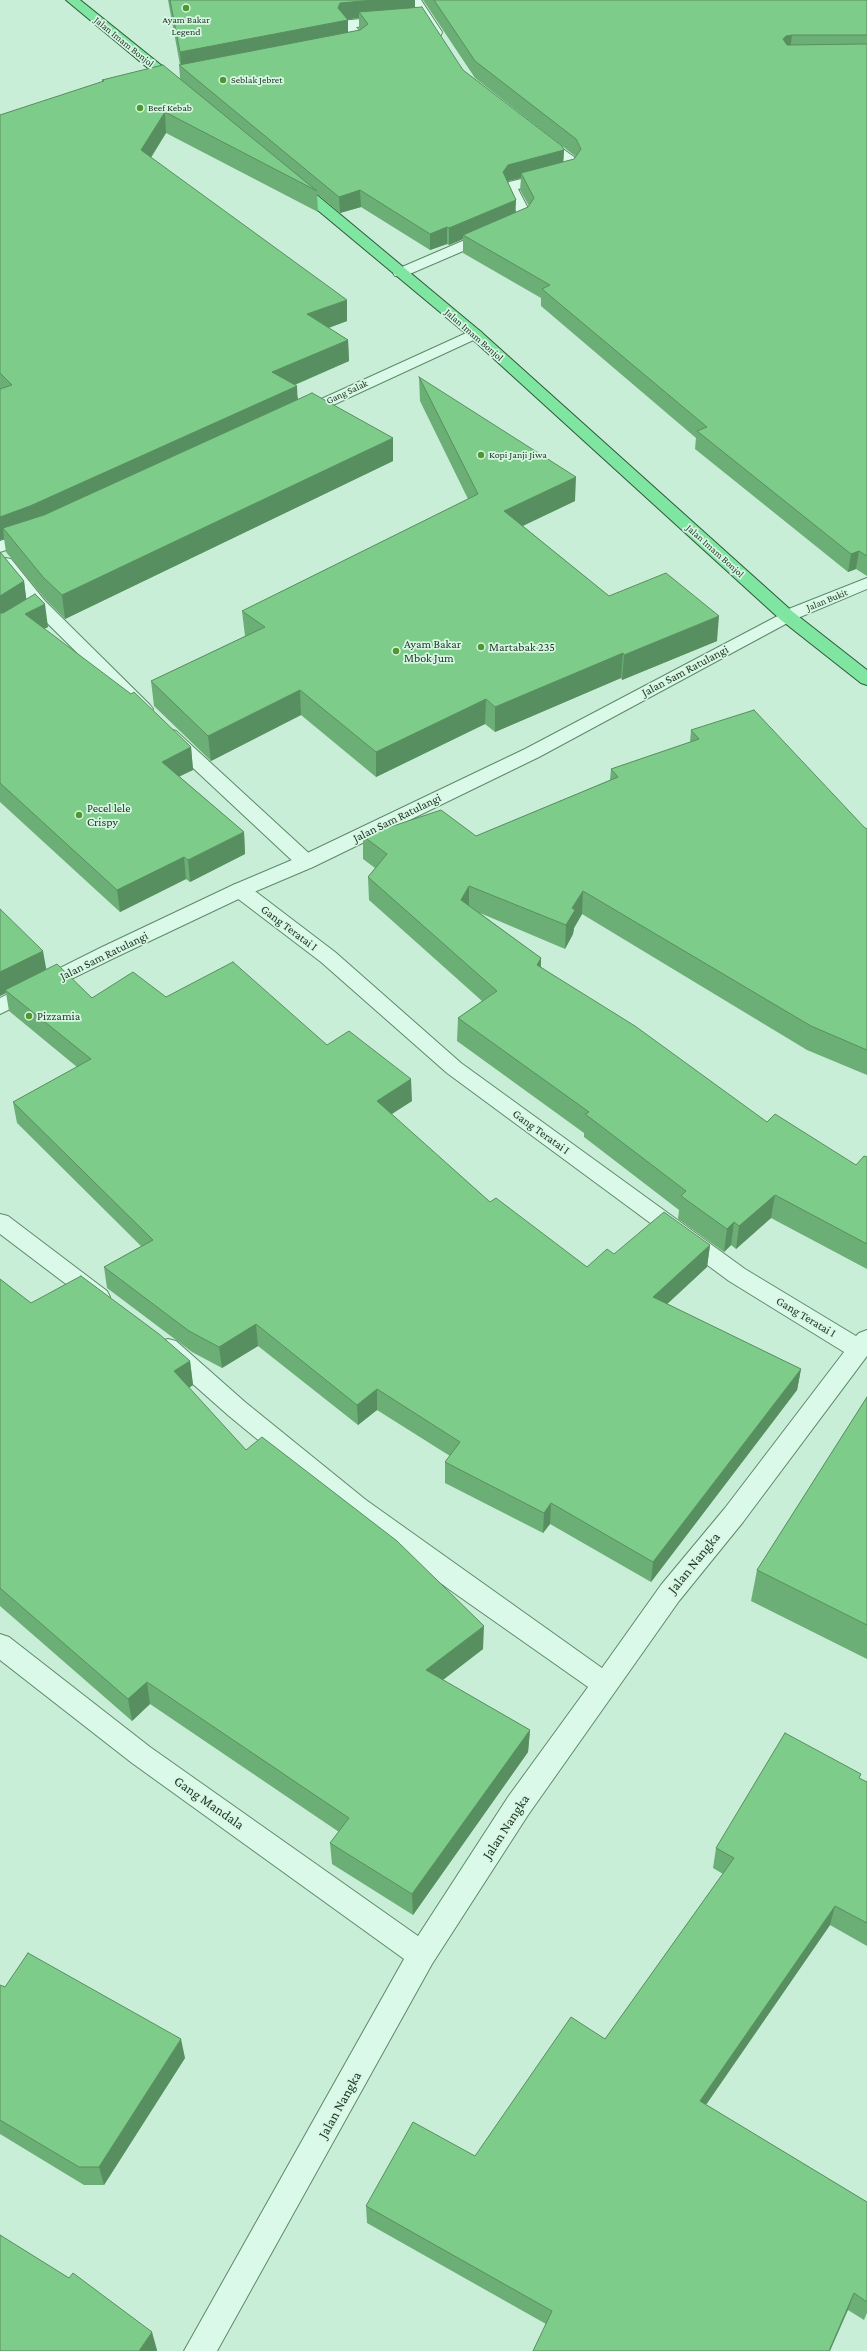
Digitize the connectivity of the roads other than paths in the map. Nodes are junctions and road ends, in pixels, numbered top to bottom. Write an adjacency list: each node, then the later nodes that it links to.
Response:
1 (72, 0): 6 (highway, Jalan Imam Bonjol)
2 (415, 0): 3 (street)
3 (426, 17): 4 (street); 5 (street)
4 (444, 44)
5 (329, 46)
6 (163, 74): 7 (street); 8 (street); 9 (highway, Jalan Imam Bonjol)
7 (182, 74)
8 (145, 76)
9 (188, 95)
10 (527, 129): 12 (street)
11 (284, 176): 12 (highway, Jalan Imam Bonjol)
12 (400, 273): 13 (highway, Jalan Imam Bonjol)
13 (475, 334): 14 (street, Gang Salak); 19 (highway, Jalan Imam Bonjol)
14 (287, 420)
15 (48, 529): 16 (street)
16 (0, 547)
17 (0, 557): 21 (street)
18 (867, 583): 19 (street, Jalan Bukit)
19 (788, 616): 20 (highway, Jalan Imam Bonjol); 21 (street, Jalan Sam Ratulangi)
20 (867, 679)
21 (306, 862): 22 (street, Jalan Sam Ratulangi)
22 (240, 890): 23 (street, Jalan Sam Ratulangi); 27 (street, Gang Teratai I)
23 (0, 1007)
24 (0, 1222): 25 (street)
25 (115, 1309)
26 (152, 1336): 29 (street)
27 (863, 1344): 29 (street, Jalan Nangka)
28 (0, 1645): 30 (street, Gang Mandala)
29 (606, 1685): 30 (street, Jalan Nangka)
30 (422, 1955): 31 (street, Jalan Nangka)
31 (200, 2351)

